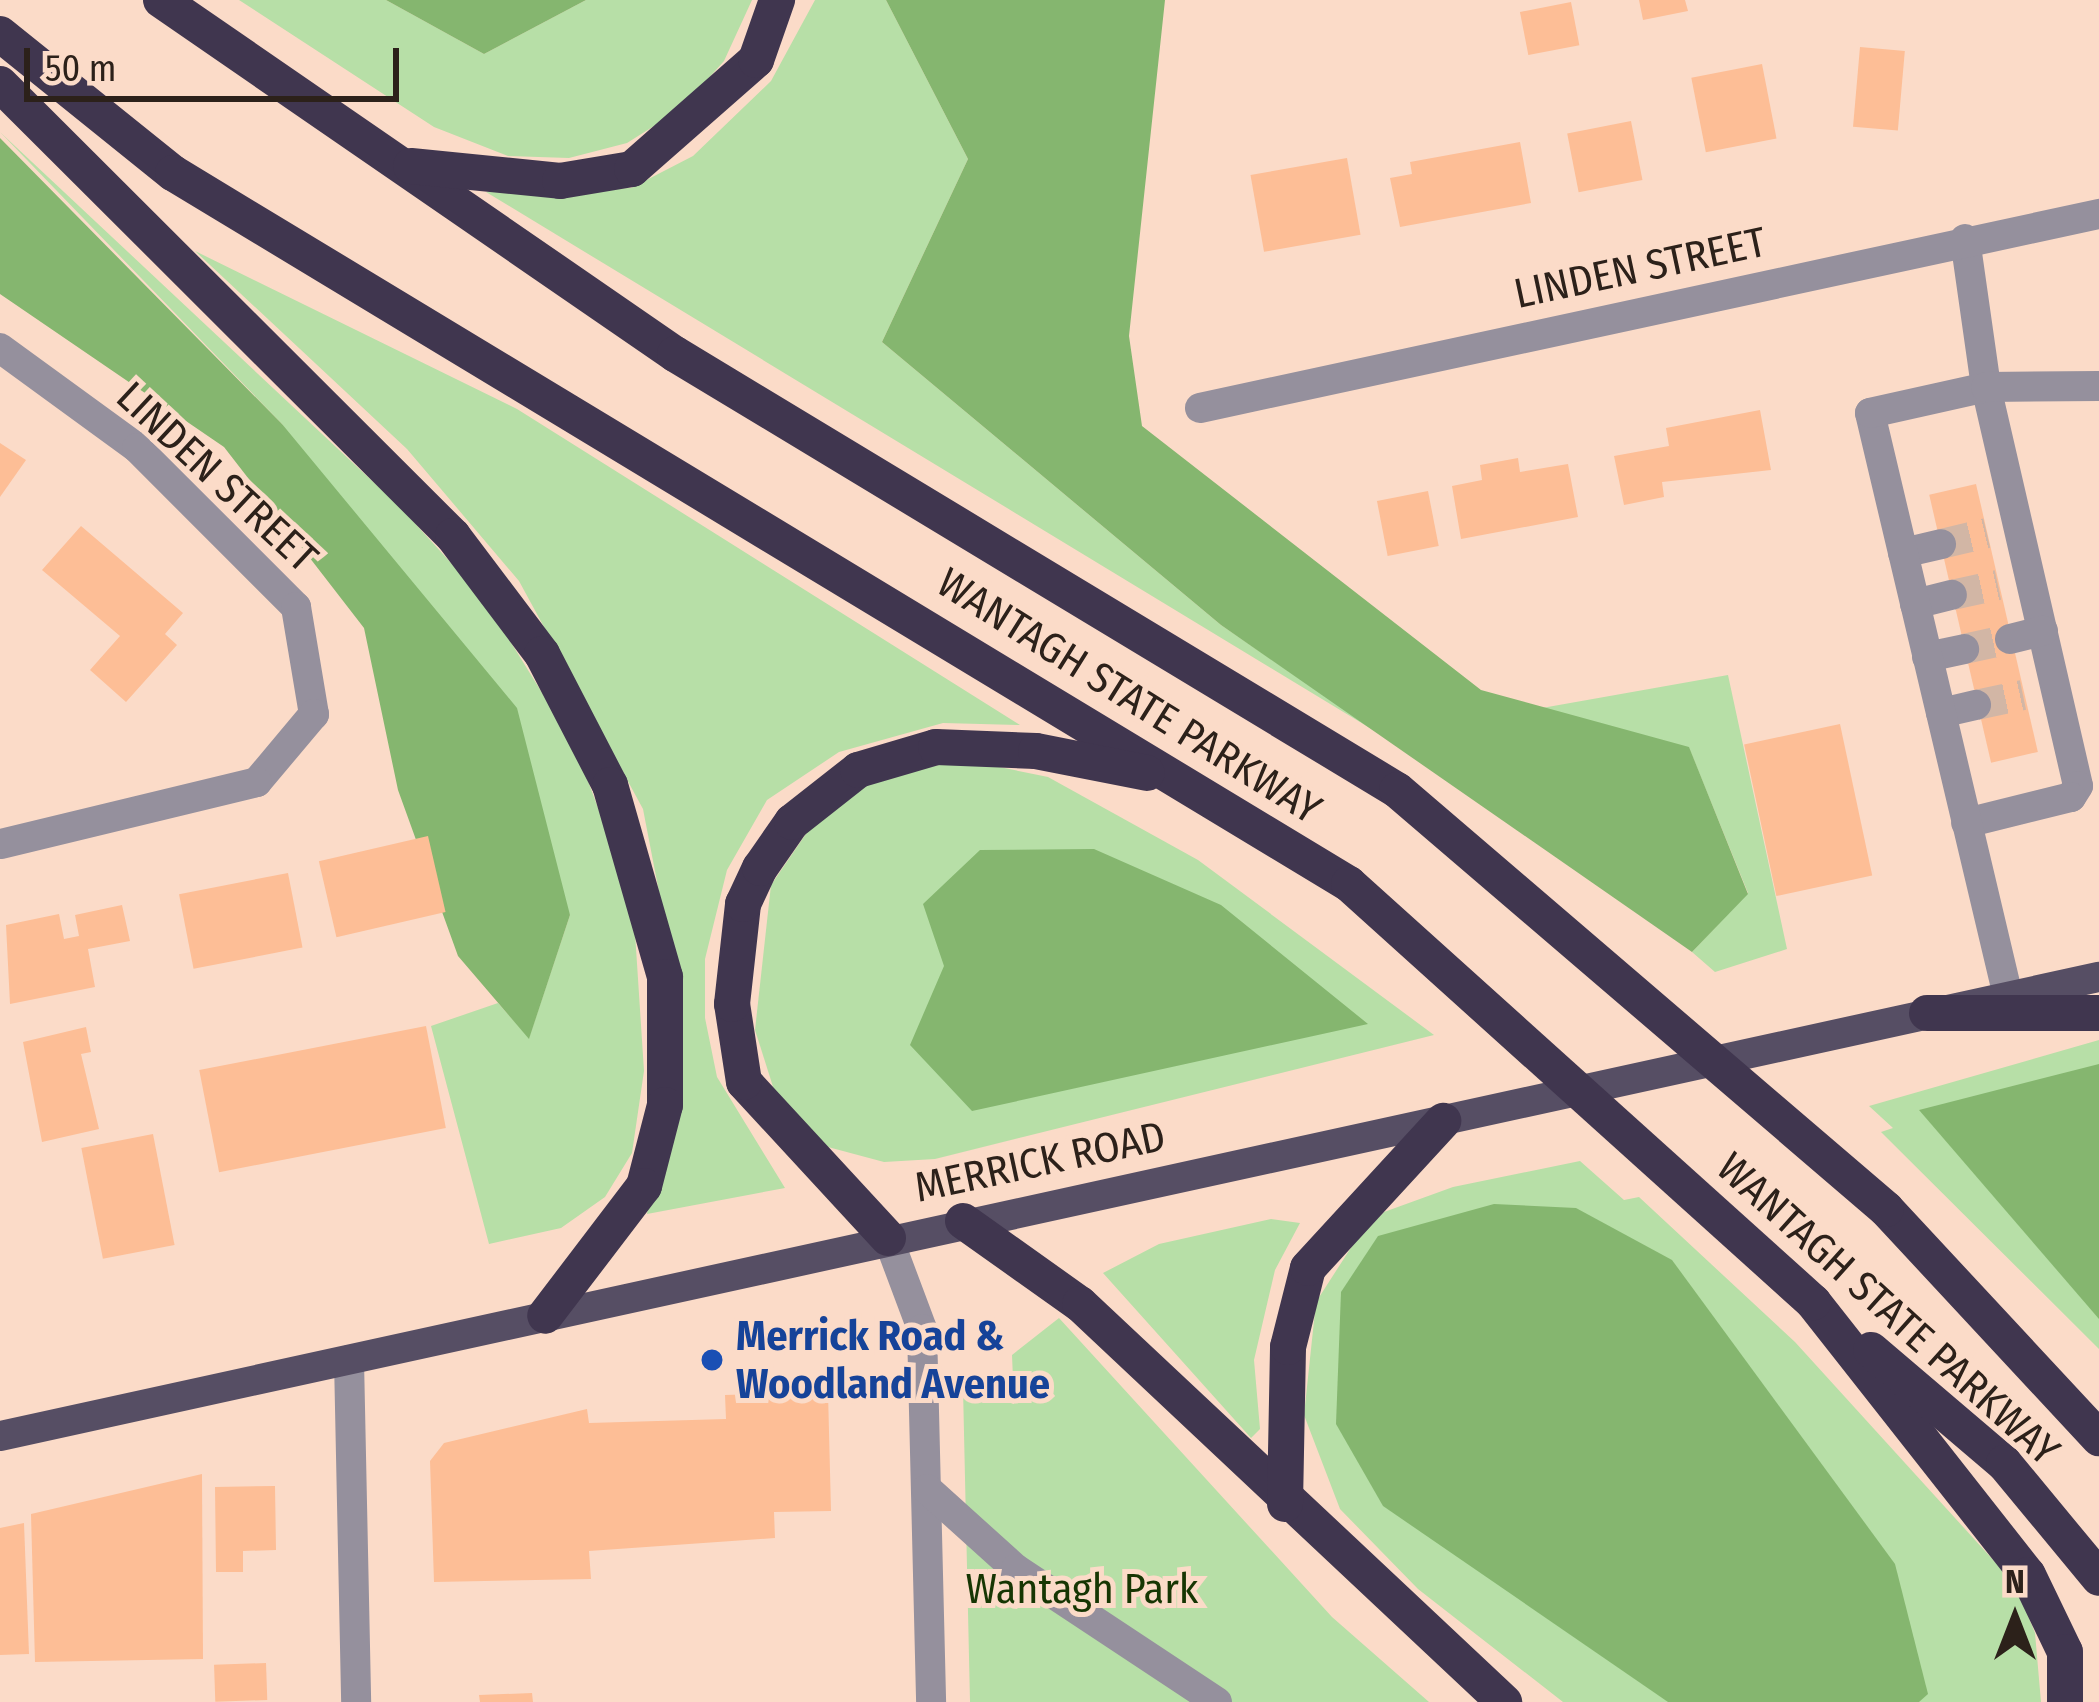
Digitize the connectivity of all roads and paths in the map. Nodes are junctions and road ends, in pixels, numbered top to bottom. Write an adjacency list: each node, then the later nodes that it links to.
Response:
1 (161, 0): 5 (highway, WANTAGH STATE PARKWAY)
2 (777, 0): 5 (highway)
3 (0, 34): 28 (highway, WANTAGH STATE PARKWAY)
4 (0, 84): 39 (highway)
5 (404, 165): 42 (highway, WANTAGH STATE PARKWAY, bridge)
6 (2099, 214): 7 (street, LINDEN STREET)
7 (1965, 239): 10 (street); 11 (street, LINDEN STREET)
8 (0, 349): 30 (street, LINDEN STREET)
9 (2099, 386): 10 (street)
10 (1986, 387): 12 (street); 15 (street)
11 (1200, 408)
12 (2018, 526): 13 (street); 16 (street)
13 (1987, 533)
14 (1941, 544): 15 (street)
15 (1903, 553): 19 (street)
16 (2030, 577): 17 (street); 20 (street)
17 (1998, 585)
18 (1952, 595): 19 (street)
19 (1915, 604): 23 (street)
20 (2043, 631): 21 (street); 24 (street)
21 (2010, 639)
22 (1964, 649): 23 (street)
23 (1927, 657): 27 (street)
24 (2055, 688): 25 (street); 29 (street)
25 (2023, 695)
26 (1976, 705): 27 (street)
27 (1941, 713): 29 (street)
28 (1166, 776): 37 (highway); 38 (highway, WANTAGH STATE PARKWAY, bridge)
29 (1966, 823): 32 (street)
30 (0, 844)
31 (2099, 976): 32 (main road, MERRICK ROAD)
32 (2008, 996): 33 (main road, MERRICK ROAD)
33 (1927, 1013): 34 (highway); 35 (main road, MERRICK ROAD)
34 (2099, 1013)
35 (1443, 1120): 36 (main road, MERRICK ROAD); 44 (highway)
36 (963, 1221): 37 (main road, MERRICK ROAD); 44 (highway)
37 (888, 1238): 39 (main road, MERRICK ROAD); 43 (street)
38 (1813, 1302): 45 (highway, WANTAGH STATE PARKWAY); 50 (highway)
39 (545, 1316): 40 (main road, MERRICK ROAD)
40 (349, 1360): 41 (main road, MERRICK ROAD); 46 (street)
41 (0, 1436)
42 (2099, 1438)
43 (927, 1490): 47 (street); 48 (street)
44 (1286, 1504): 49 (highway)
45 (2099, 1578)
46 (356, 1702)
47 (931, 1702)
48 (1217, 1702)
49 (1504, 1702)
50 (2066, 1702)

